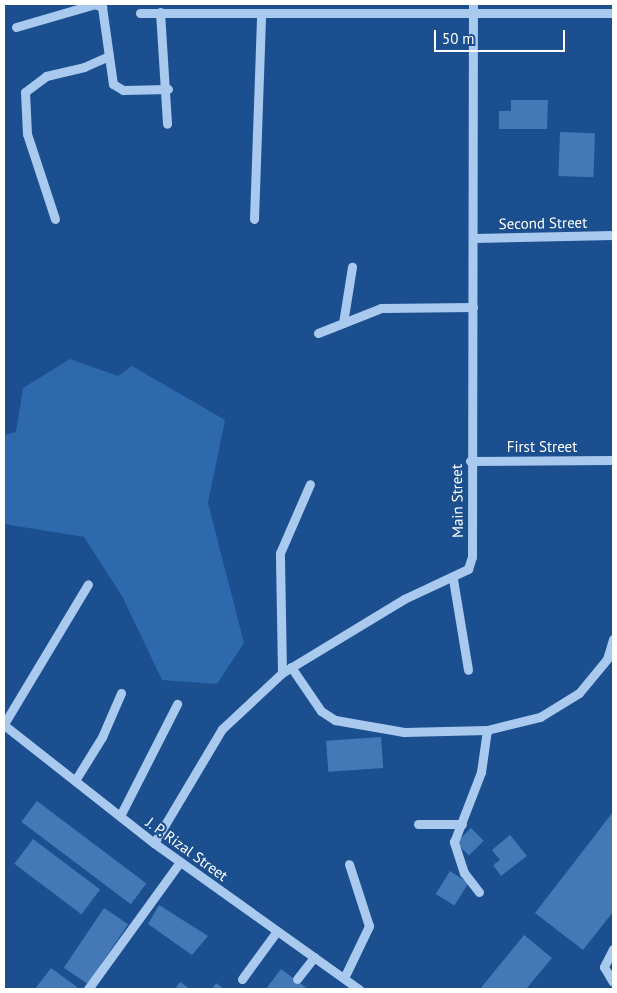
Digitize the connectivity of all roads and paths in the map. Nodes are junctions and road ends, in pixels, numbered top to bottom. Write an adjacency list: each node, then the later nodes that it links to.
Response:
1 (472, 4): 5 (street, Main Street)
2 (160, 12): 3 (street); 6 (street); 9 (street)
3 (140, 13)
4 (613, 13): 5 (street)
5 (472, 15): 6 (street); 14 (street, Main Street)
6 (261, 16): 12 (street)
7 (16, 28): 8 (street)
8 (108, 56): 9 (street); 11 (street)
9 (168, 89): 10 (street)
10 (167, 124)
11 (55, 219)
12 (254, 220)
13 (613, 235): 14 (street, Second Street)
14 (474, 238): 16 (street, Main Street)
15 (352, 267): 17 (street)
16 (473, 307): 17 (street); 20 (street, Main Street)
17 (343, 323): 18 (street)
18 (318, 333)
19 (613, 460): 20 (street, First Street)
20 (470, 461): 22 (street, Main Street)
21 (310, 484): 27 (street)
22 (453, 578): 25 (street, Main Street); 26 (street)
23 (88, 584): 30 (street)
24 (613, 639): 31 (street)
25 (292, 667): 27 (street, Main Street); 31 (street)
26 (468, 670)
27 (282, 673): 36 (street, Main Street)
28 (120, 694): 32 (street)
29 (177, 704): 33 (street)
30 (4, 725): 32 (street, J. P. Rizal Street)
31 (487, 730): 35 (street)
32 (76, 779): 33 (street, J. P. Rizal Street)
33 (120, 816): 36 (street, J. P. Rizal Street)
34 (418, 824): 35 (street)
35 (462, 824): 39 (street)
36 (154, 843): 37 (street, J. P. Rizal Street)
37 (180, 862): 40 (street, J. P. Rizal Street); 47 (street)
38 (349, 864): 43 (street)
39 (479, 892)
40 (277, 931): 42 (street, J. P. Rizal Street); 44 (street)
41 (613, 949): 46 (street)
42 (314, 957): 43 (street, J. P. Rizal Street); 45 (street)
43 (344, 978): 48 (street, J. P. Rizal Street)
44 (242, 979)
45 (297, 979)
46 (613, 982)
47 (88, 989)
48 (360, 989)

